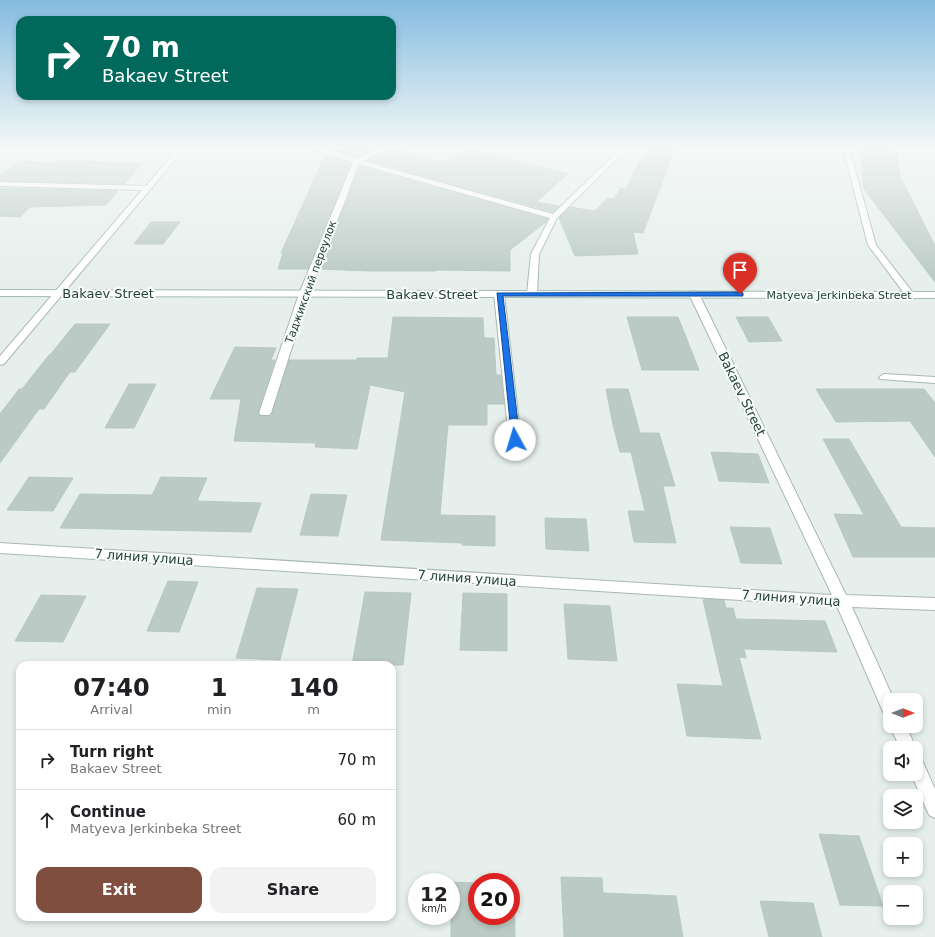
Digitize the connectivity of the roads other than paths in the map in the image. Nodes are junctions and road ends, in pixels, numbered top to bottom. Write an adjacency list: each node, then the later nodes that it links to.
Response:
1 (145, 192): 8 (street)
2 (345, 192): 9 (street, Таджикский переулок)
3 (465, 192): 6 (street)
4 (580, 192): 6 (street)
5 (858, 192): 13 (street)
6 (554, 217): 11 (street)
7 (0, 293): 8 (street, Bakaev Street)
8 (58, 293): 9 (street, Bakaev Street); 15 (street)
9 (304, 294): 10 (street, Bakaev Street); 18 (street, Таджикский переулок)
10 (499, 294): 11 (street, Bakaev Street); 19 (street)
11 (532, 294): 12 (street, Bakaev Street)
12 (694, 294): 13 (street, Matyeva Jerkinbeka Street); 21 (street, Bakaev Street)
13 (910, 295): 14 (street, Matyeva Jerkinbeka Street)
14 (935, 295)
15 (0, 362)
16 (884, 377): 17 (street)
17 (935, 380)
18 (265, 413)
19 (515, 440)
20 (0, 548): 21 (street, 7 линия улица)
21 (842, 602): 22 (street, 7 линия улица); 23 (street, Bakaev Street)
22 (935, 604)
23 (883, 693)
24 (923, 781): 25 (street)
25 (935, 809)

